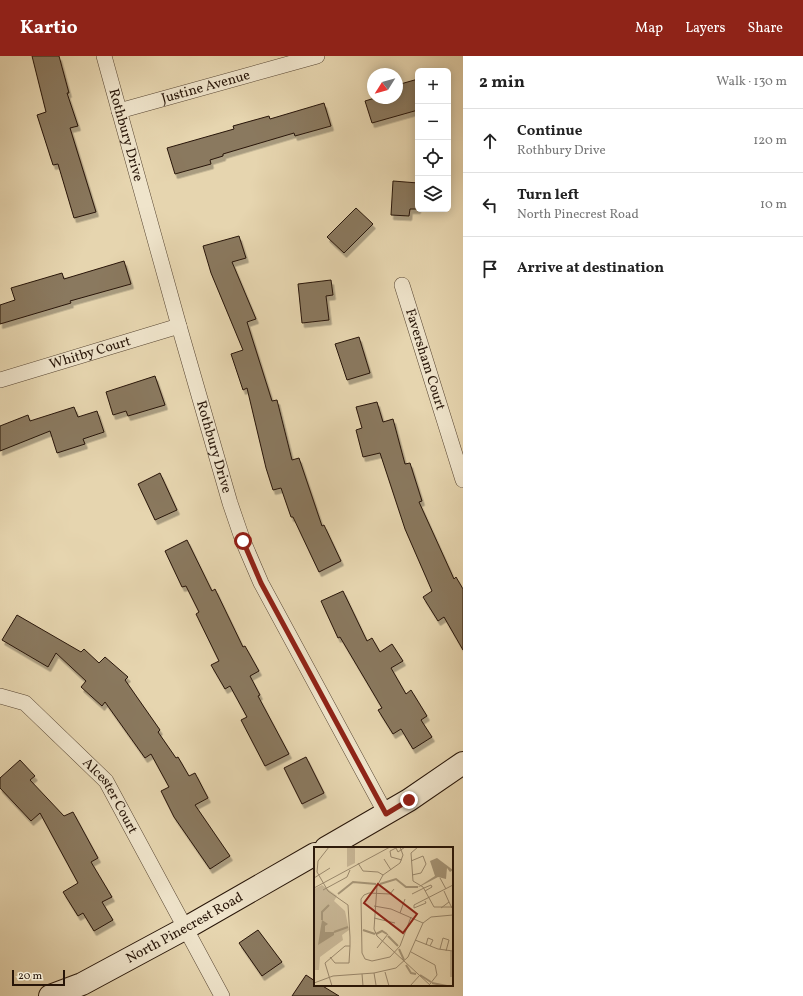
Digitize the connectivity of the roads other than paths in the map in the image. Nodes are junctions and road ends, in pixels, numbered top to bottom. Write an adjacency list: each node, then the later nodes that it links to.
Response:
1 (104, 56): 3 (street, Rothbury Drive)
2 (317, 56): 3 (street, Justine Avenue)
3 (119, 111): 5 (street, Rothbury Drive)
4 (402, 285): 7 (street, Faversham Court)
5 (180, 326): 6 (street, Whitby Court); 10 (street, Rothbury Drive)
6 (0, 380)
7 (463, 480)
8 (0, 696): 13 (street, Alcester Court)
9 (463, 763): 10 (street)
10 (386, 814): 11 (street)
11 (328, 847)
12 (314, 855): 13 (street, North Pinecrest Road)
13 (186, 928): 14 (street, North Pinecrest Road); 15 (street, Alcester Court)
14 (50, 996)
15 (222, 996)

